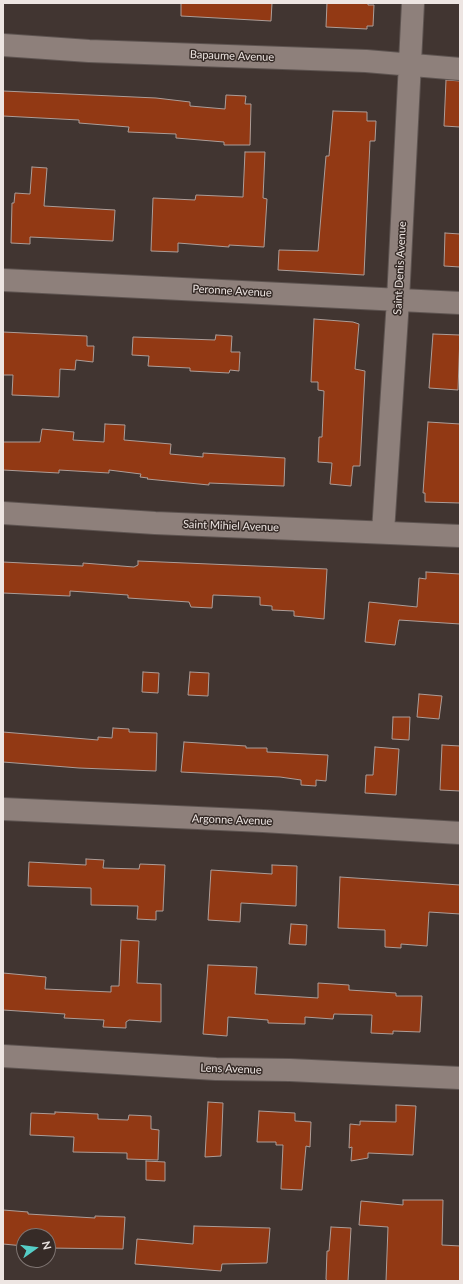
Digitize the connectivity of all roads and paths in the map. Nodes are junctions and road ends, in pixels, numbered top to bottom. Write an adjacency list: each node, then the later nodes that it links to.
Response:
1 (413, 3): 3 (street, Saint Denis Avenue)
2 (3, 45): 3 (street, Bapaume Avenue)
3 (410, 65): 4 (street, Bapaume Avenue); 6 (street, Saint Denis Avenue)
4 (460, 69)
5 (3, 280): 6 (street, Peronne Avenue)
6 (398, 300): 7 (street, Peronne Avenue); 9 (street, Saint Denis Avenue)
7 (460, 303)
8 (3, 513): 9 (street, Saint Mihiel Avenue)
9 (383, 532): 10 (street, Saint Mihiel Avenue)
10 (460, 536)
11 (3, 809): 12 (street, Argonne Avenue)
12 (460, 833)
13 (3, 1056): 14 (street, Lens Avenue)
14 (460, 1078)

